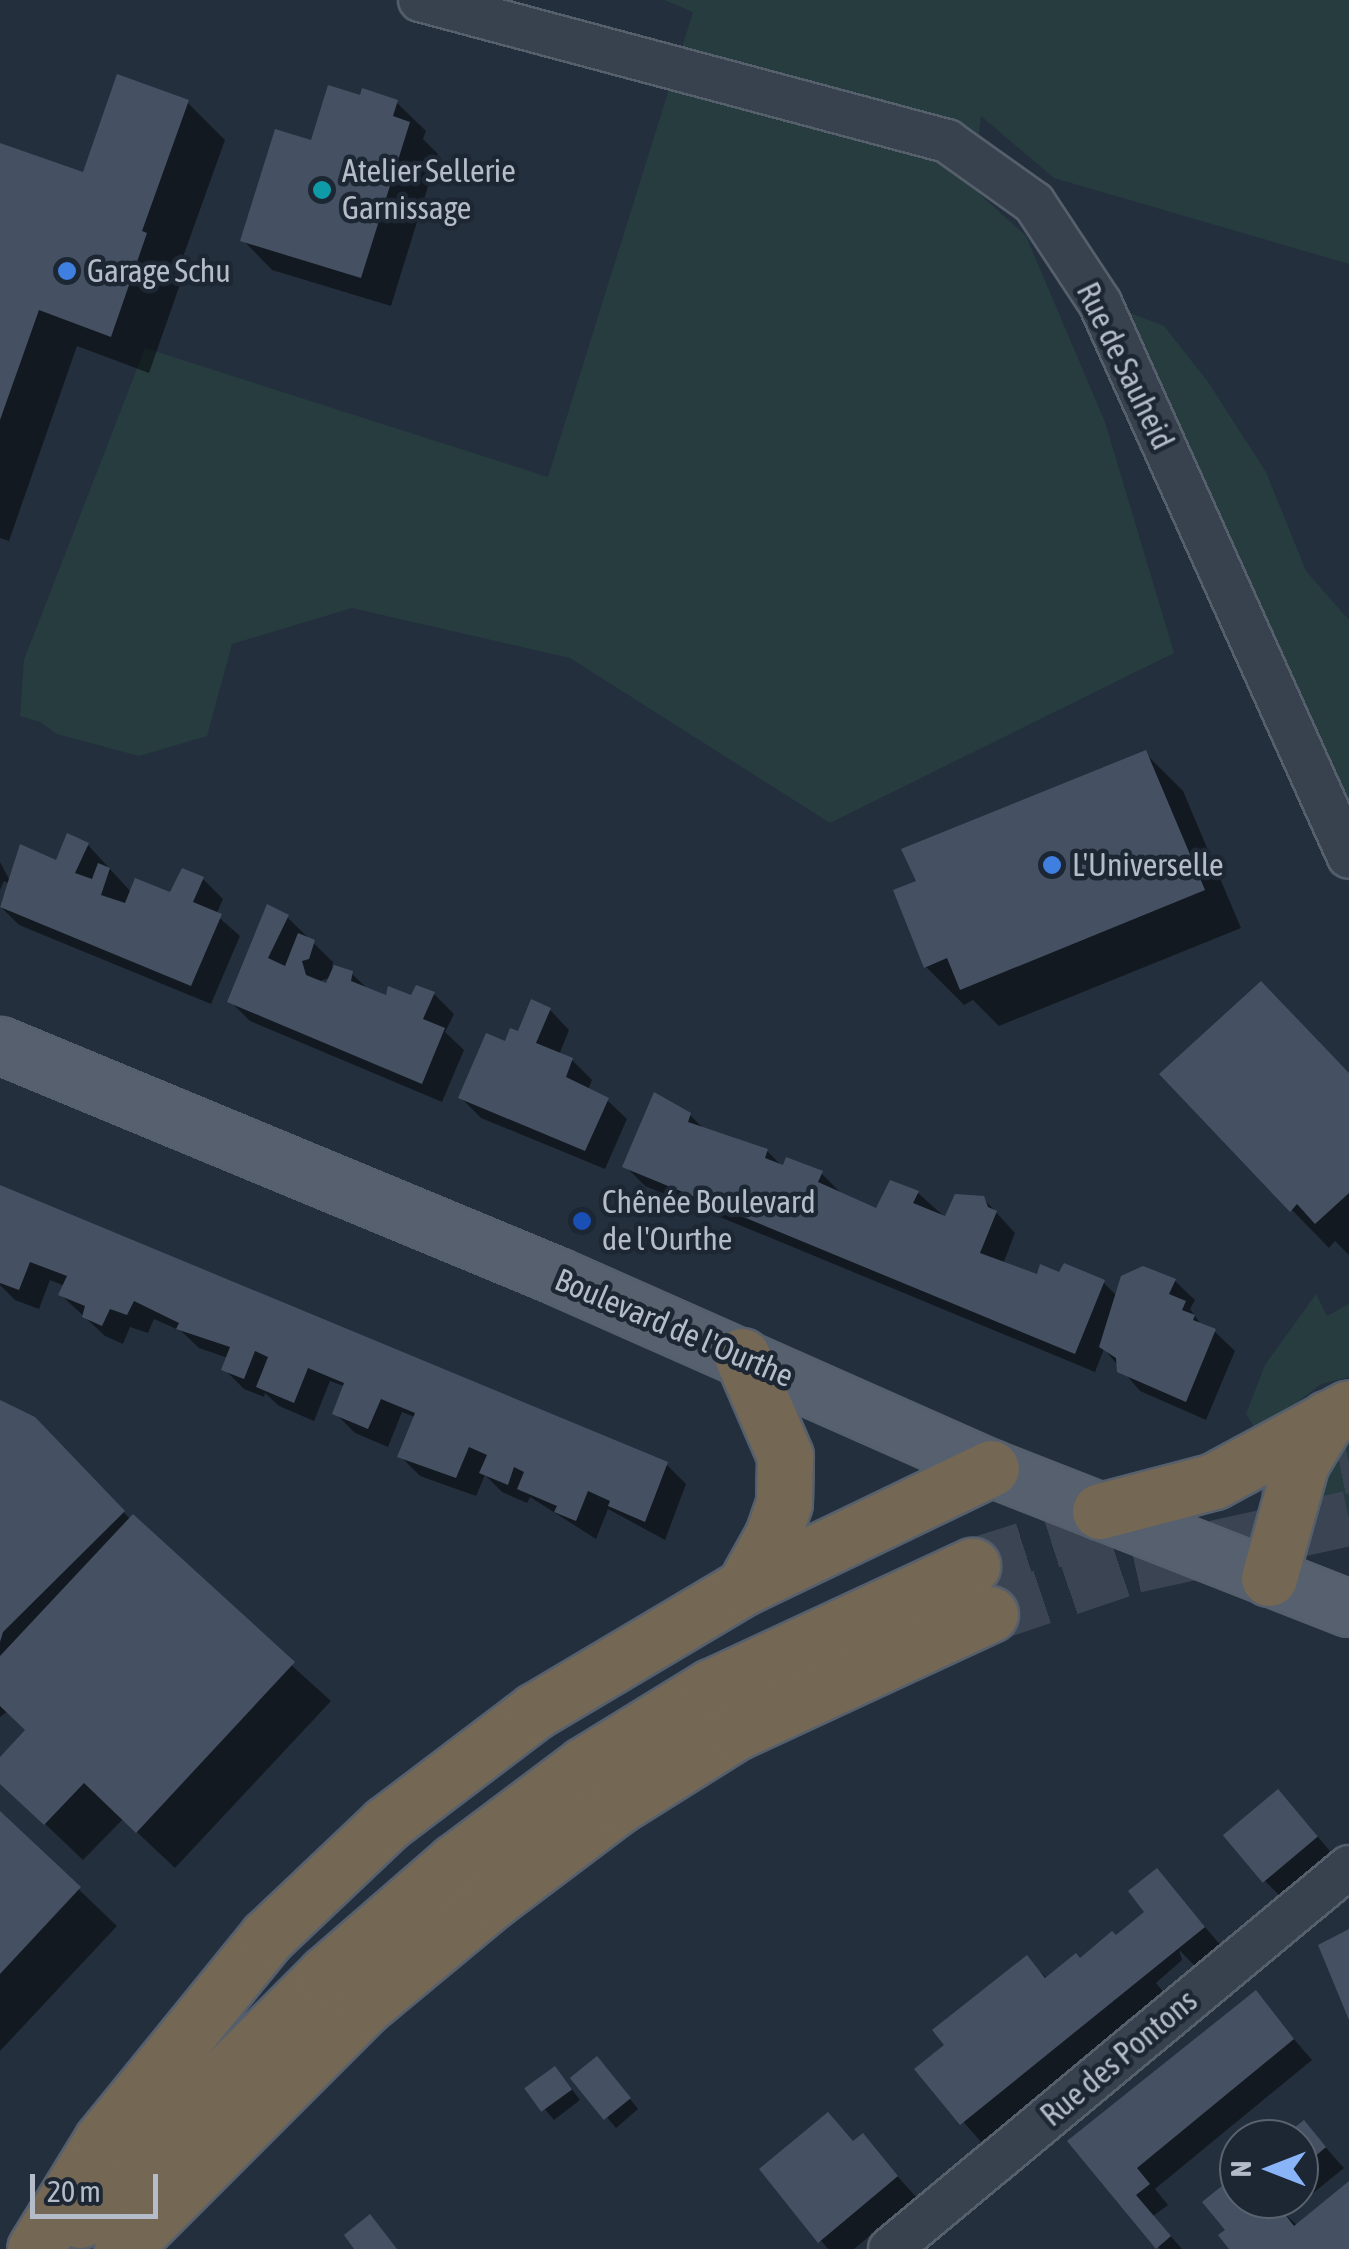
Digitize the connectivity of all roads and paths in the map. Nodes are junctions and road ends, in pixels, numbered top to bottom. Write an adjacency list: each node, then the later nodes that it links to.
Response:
1 (420, 0): 2 (street, Rue de Sauheid)
2 (1349, 857)
3 (0, 1045): 4 (main road, Boulevard de l'Ourthe)
4 (742, 1356): 6 (main road, Boulevard de l'Ourthe); 9 (highway)
5 (1339, 1412): 7 (highway); 8 (highway)
6 (991, 1468): 7 (main road, Boulevard de l'Ourthe); 9 (highway)
7 (1100, 1512): 8 (main road, Boulevard de l'Ourthe)
8 (1269, 1578): 10 (main road, Boulevard de l'Ourthe)
9 (744, 1587): 12 (highway)
10 (1349, 1608)
11 (1349, 1866): 15 (street, Rue des Pontons)
12 (35, 2249)
13 (51, 2249): 14 (highway)
14 (122, 2249)
15 (890, 2249)

